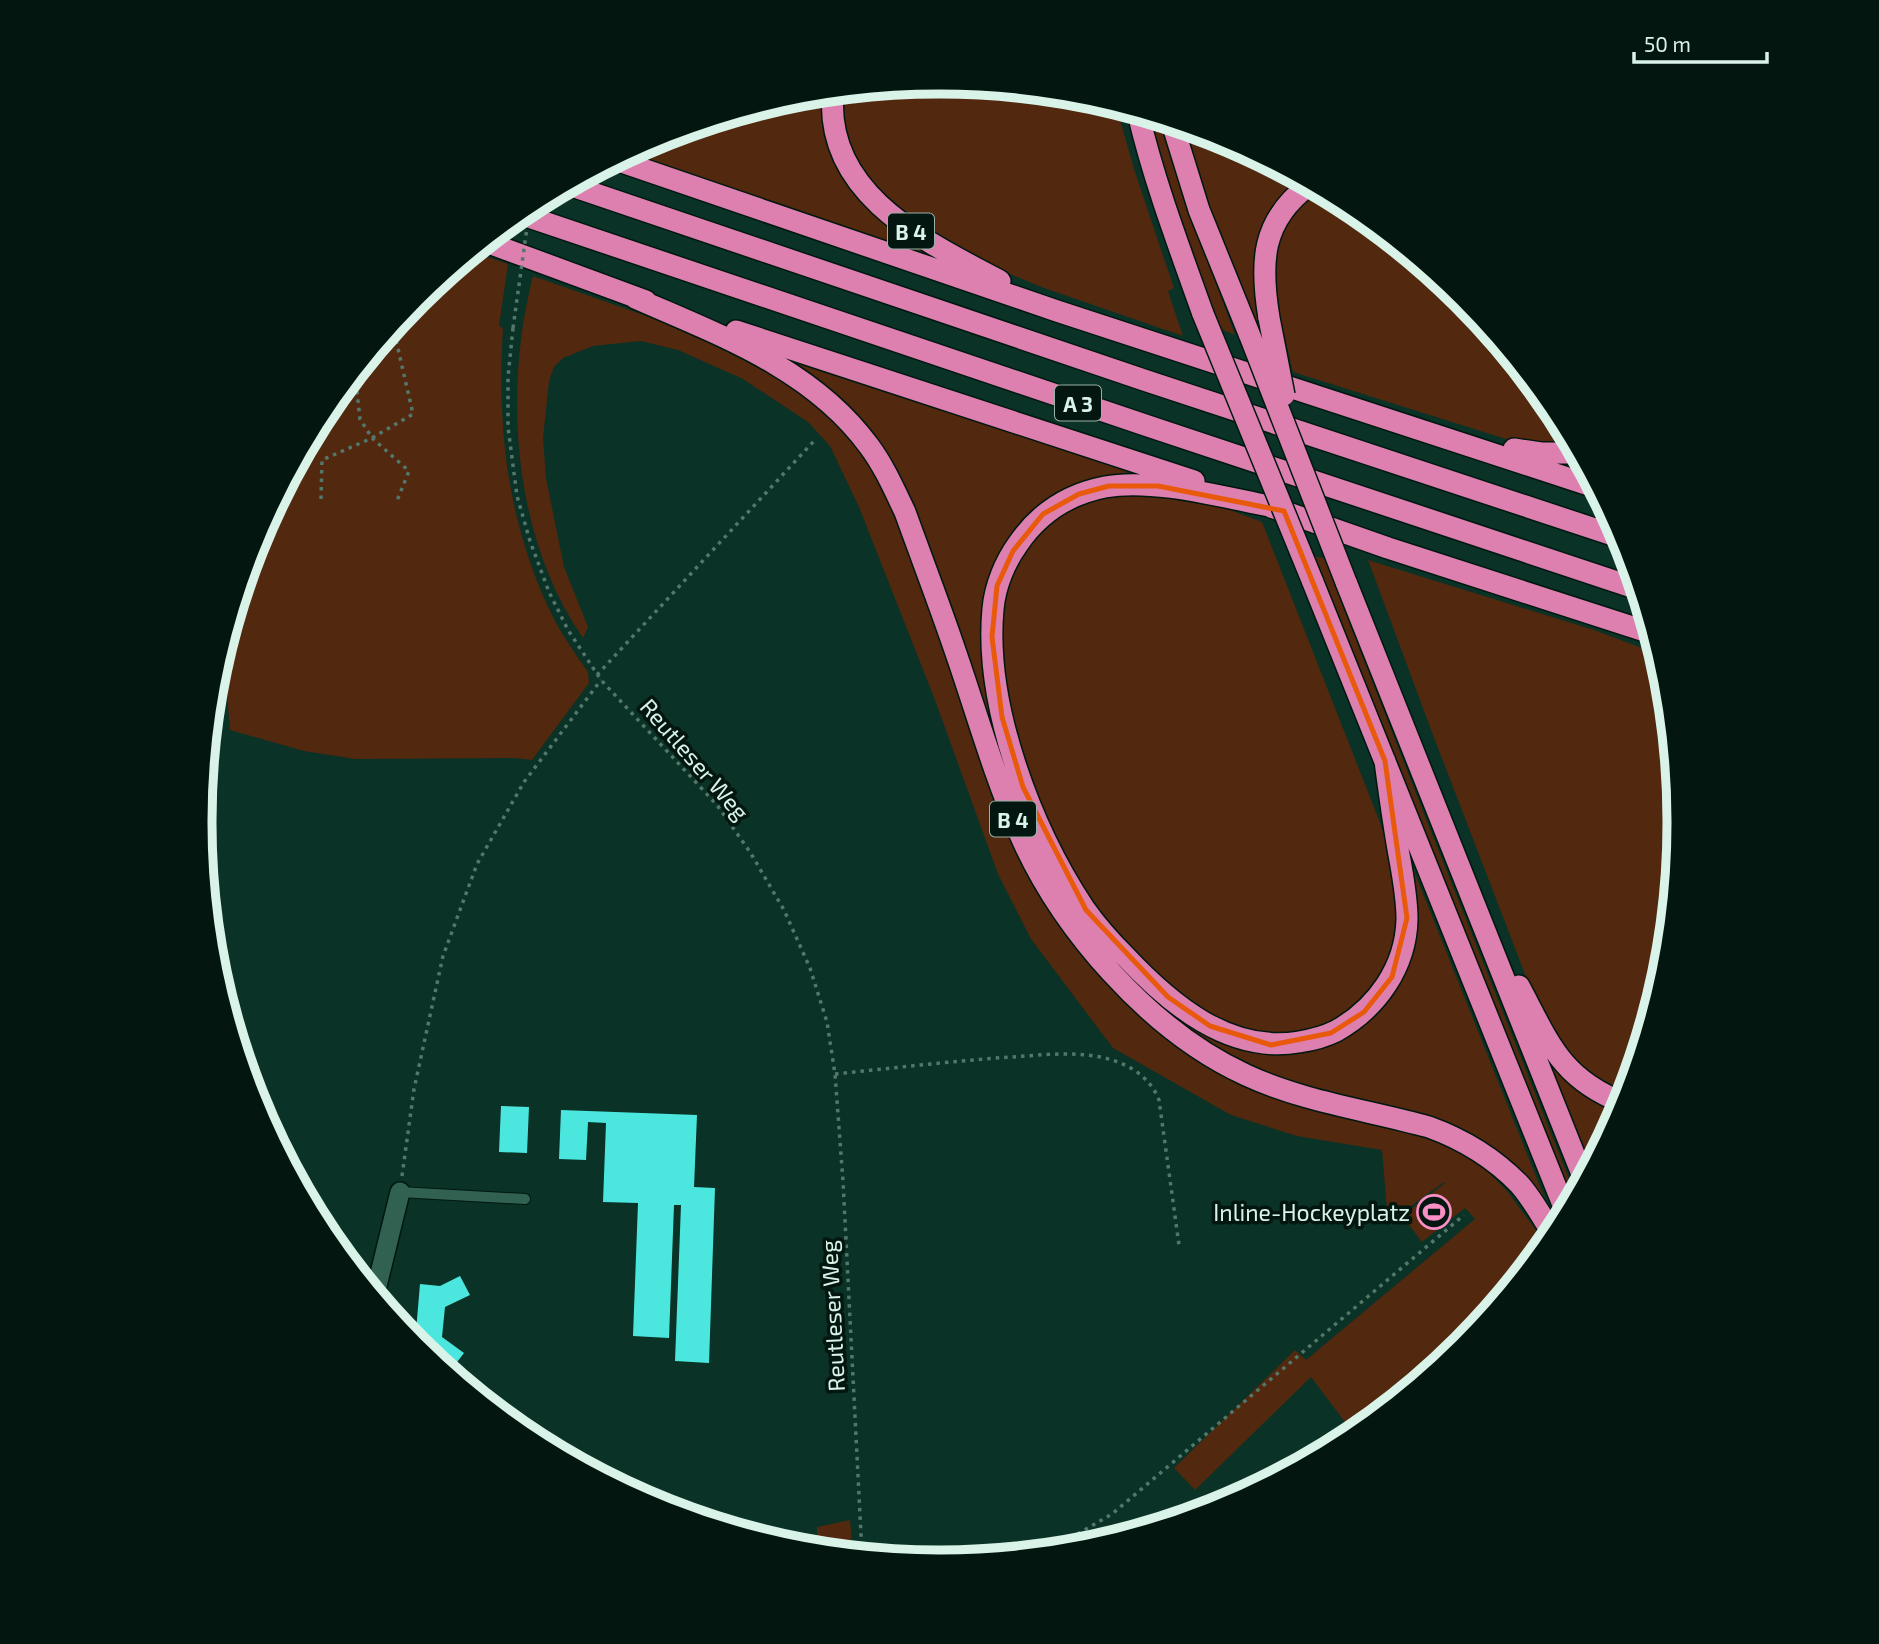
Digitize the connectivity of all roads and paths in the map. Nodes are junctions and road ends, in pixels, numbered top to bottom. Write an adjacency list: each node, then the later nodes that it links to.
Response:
1 (832, 103): 13 (highway, B 4)
2 (1134, 121): 5 (highway)
3 (1140, 123): 5 (highway)
4 (1175, 134): 20 (highway, bridge)
5 (1148, 153): 32 (highway, bridge)
6 (630, 165): 13 (highway)
7 (581, 189): 25 (highway, A 3)
8 (1301, 191): 20 (highway, bridge)
9 (533, 218): 26 (highway, A 3)
10 (528, 222): 30 (path, Reutleser Weg, bridge)
11 (496, 246): 12 (highway)
12 (635, 298): 24 (highway); 41 (highway, B 4)
13 (1058, 311): 16 (highway)
14 (396, 339): 17 (path)
15 (356, 387): 17 (path)
16 (1433, 433): 19 (highway); 21 (highway)
17 (372, 438): 22 (path); 23 (path)
18 (814, 441): 30 (path)
19 (1567, 454)
20 (1303, 471): 33 (highway, bridge)
21 (1583, 483)
22 (321, 499)
23 (396, 503)
24 (1269, 506): 27 (highway); 32 (highway)
25 (1607, 533)
26 (1627, 585)
27 (1588, 612): 28 (highway); 29 (highway)
28 (1641, 630)
29 (1642, 635)
30 (597, 675): 31 (path, Reutleser Weg)
31 (601, 680): 34 (path, Reutleser Weg); 37 (path)
32 (1385, 761): 39 (highway)
33 (1463, 879): 35 (highway); 36 (highway)
34 (835, 1074): 42 (path); 45 (path, Reutleser Weg)
35 (1612, 1099)
36 (1580, 1167)
37 (400, 1192): 38 (lane); 43 (street)
38 (524, 1199)
39 (1561, 1200)
40 (1464, 1215): 44 (path)
41 (1546, 1223)
42 (1179, 1245)
43 (378, 1284)
44 (1071, 1537)
45 (862, 1545)

